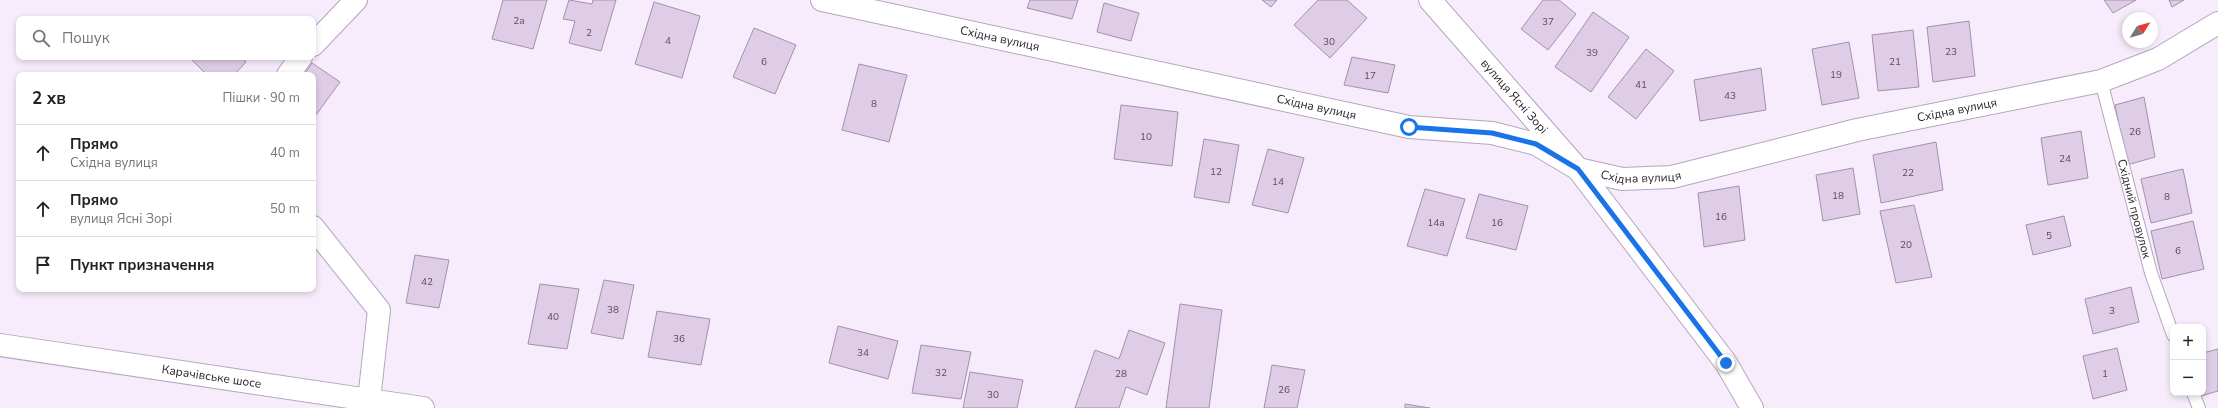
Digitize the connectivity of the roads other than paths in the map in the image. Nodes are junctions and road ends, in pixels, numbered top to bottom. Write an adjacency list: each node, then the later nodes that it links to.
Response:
1 (356, 0): 5 (street)
2 (822, 0): 9 (street, Східна вулиця)
3 (1430, 0): 9 (street, вулиця Ясні Зорі)
4 (2218, 22): 8 (street, Східна вулиця)
5 (316, 42)
6 (300, 60): 7 (street)
7 (290, 72)
8 (2101, 81): 9 (street, Східна вулиця); 11 (lane, Східний провулок)
9 (1578, 169): 16 (street, вулиця Ясні Зорі)
10 (316, 232): 14 (street)
11 (2170, 327)
12 (0, 345): 14 (street, Карачівське шосе)
13 (2194, 396): 17 (lane)
14 (369, 400): 15 (street, Карачівське шосе)
15 (423, 408)
16 (1752, 408)
17 (2199, 408)

